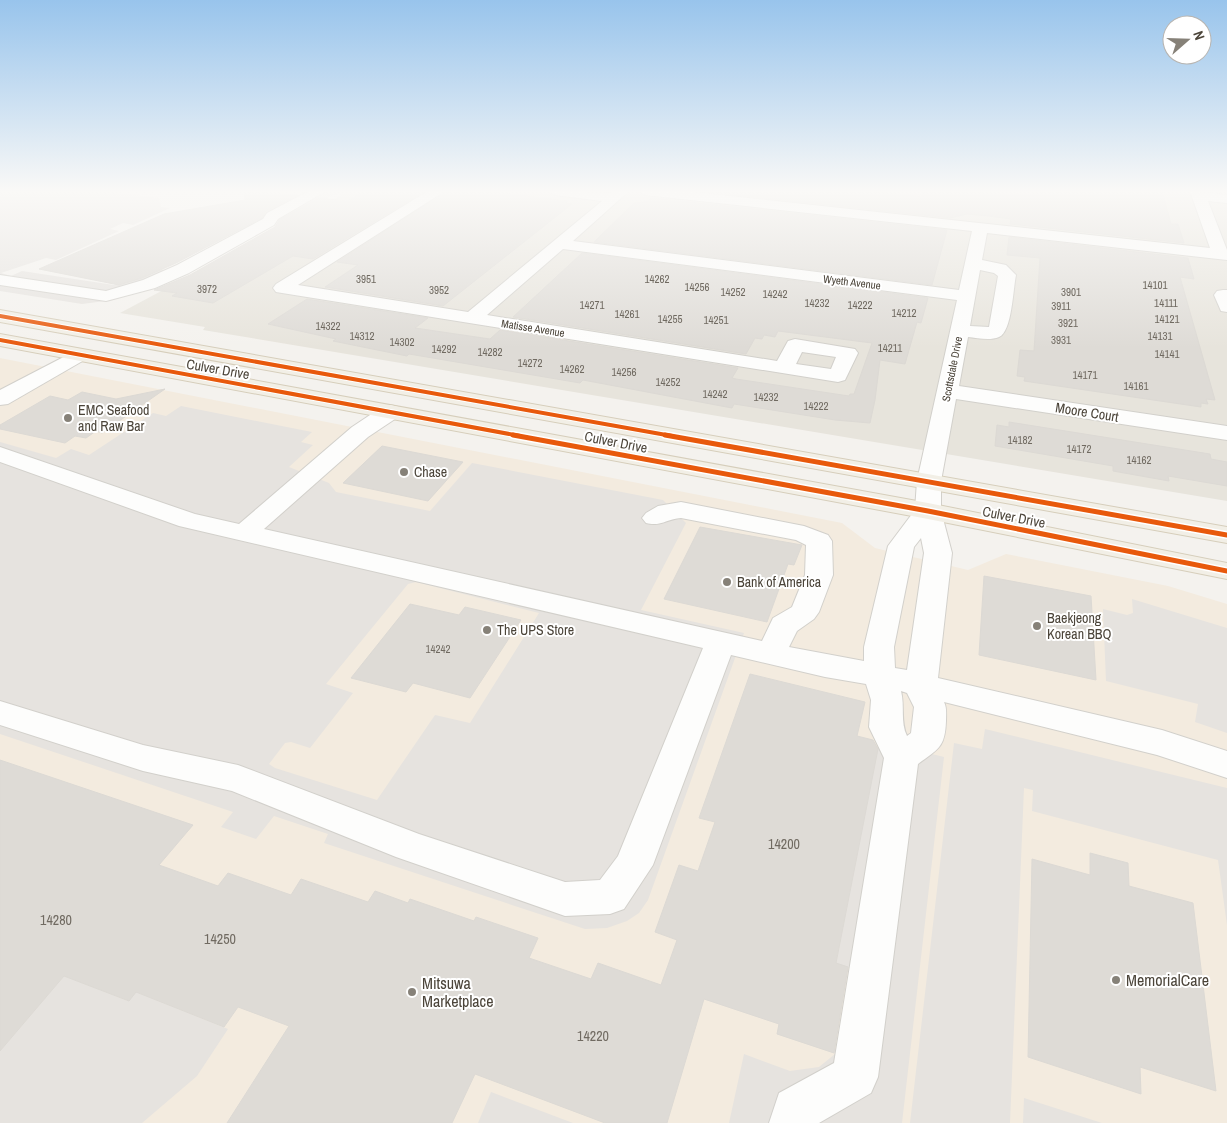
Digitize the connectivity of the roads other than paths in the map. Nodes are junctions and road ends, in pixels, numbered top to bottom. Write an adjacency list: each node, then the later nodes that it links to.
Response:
1 (230, 243): 8 (street)
2 (354, 243): 13 (street, Matisse Avenue)
3 (977, 243): 7 (street, Scottsdale Drive)
4 (1124, 243): 6 (street)
5 (560, 244): 10 (street, Wyeth Avenue); 13 (street)
6 (1223, 254)
7 (973, 264): 10 (street, Scottsdale Drive); 14 (street)
8 (0, 280)
9 (1227, 295): 11 (street)
10 (967, 296): 14 (street, Scottsdale Drive)
11 (1227, 307)
12 (0, 316): 21 (main road, Culver Drive)
13 (472, 318): 17 (street, Matisse Avenue)
14 (960, 331): 18 (street, Scottsdale Drive)
15 (0, 340): 16 (main road, Culver Drive)
16 (79, 355): 19 (street); 20 (main road, Culver Drive)
17 (784, 368)
18 (948, 391): 22 (street, Moore Court); 24 (street, Scottsdale Drive)
19 (0, 399)
20 (390, 412): 21 (main road); 25 (main road, Culver Drive); 27 (street)
21 (548, 413): 24 (main road, Culver Drive)
22 (1227, 433)
23 (0, 454): 27 (street)
24 (929, 480): 25 (street, Scottsdale Drive); 28 (main road, Culver Drive)
25 (928, 512): 29 (main road, Culver Drive); 32 (street); 33 (street, Scottsdale Drive)
26 (655, 518): 31 (street)
27 (245, 532): 30 (street)
28 (1227, 535)
29 (1227, 571)
30 (721, 642): 31 (street); 34 (street)
31 (771, 654): 32 (street)
32 (880, 675): 33 (street); 35 (street)
33 (921, 687): 35 (street); 36 (street)
34 (0, 713)
35 (901, 758): 37 (street)
36 (1227, 765)
37 (793, 1123)

